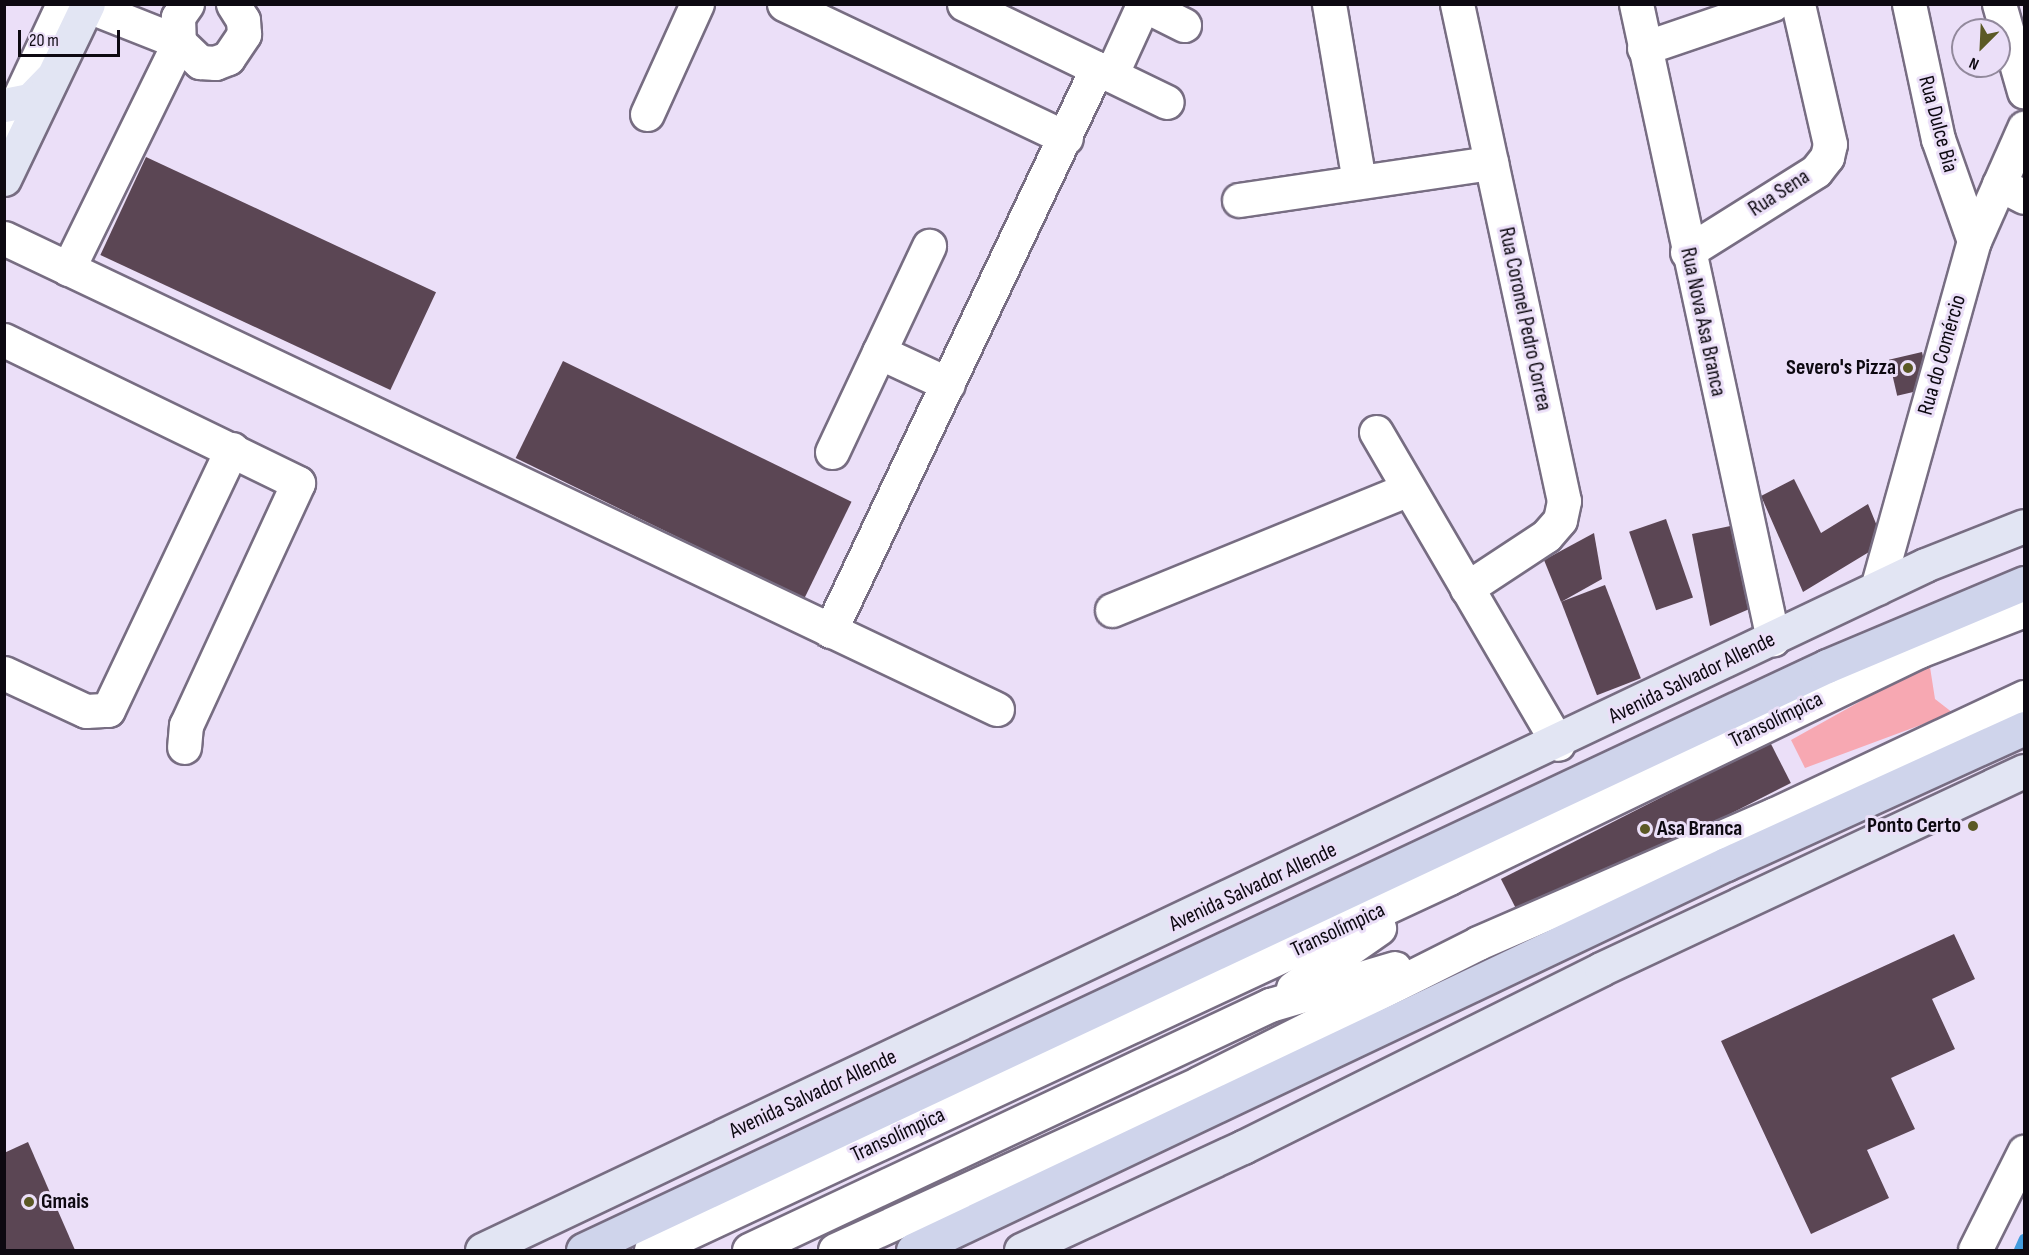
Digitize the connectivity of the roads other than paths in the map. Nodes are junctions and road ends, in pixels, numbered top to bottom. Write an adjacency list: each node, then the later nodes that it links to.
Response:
1 (38, 4): 23 (street)
2 (187, 4): 17 (street)
3 (233, 4): 17 (street)
4 (697, 4): 24 (street)
5 (784, 4): 26 (street)
6 (964, 4): 20 (street)
7 (1329, 4): 29 (street)
8 (1457, 4): 27 (street, Rua Coronel Pedro Correa)
9 (1636, 4): 18 (street, Rua Nova Asa Branca)
10 (1773, 4): 18 (street)
11 (1798, 4): 35 (street, Rua Sena)
12 (1909, 4): 33 (street, Rua Dulce Bia)
13 (1999, 4): 21 (street)
14 (80, 5): 17 (street); 19 (main road); 23 (street)
15 (1142, 5): 16 (street); 20 (street)
16 (1184, 25)
17 (179, 42): 36 (street)
18 (1644, 48): 35 (street, Rua Nova Asa Branca)
19 (58, 70): 23 (main road); 28 (main road)
20 (1104, 71): 22 (street); 26 (street)
21 (2025, 91)
22 (1167, 102)
23 (8, 104)
24 (647, 114)
25 (2025, 128): 30 (street, Rua do Comércio)
26 (1066, 138): 39 (street)
27 (1491, 163): 29 (street); 46 (street, Rua Coronel Pedro Correa)
28 (4, 179)
29 (1359, 181): 31 (street)
30 (2012, 191): 33 (street, Rua do Comércio)
31 (1239, 200)
32 (4, 238): 36 (street)
33 (1974, 241): 47 (street, Rua do Comércio)
34 (929, 246): 38 (street)
35 (1687, 252): 51 (street, Rua Nova Asa Branca)
36 (68, 269): 50 (street)
37 (4, 340): 41 (street)
38 (879, 352): 39 (street); 42 (street)
39 (948, 384): 50 (street)
40 (1376, 432): 43 (street)
41 (232, 449): 52 (street); 57 (street)
42 (832, 452)
43 (1408, 489): 46 (street); 48 (street)
44 (2025, 526): 47 (main road, Avenida Salvador Allende)
45 (2025, 583): 64 (highway, Avenida Salvador Allende)
46 (1467, 588): 56 (street)
47 (1877, 588): 51 (main road, Avenida Salvador Allende)
48 (1112, 609)
49 (2025, 610): 59 (street, Transolímpica)
50 (830, 631): 54 (street)
51 (1773, 639): 56 (main road, Avenida Salvador Allende)
52 (4, 673)
53 (2025, 697): 60 (street)
54 (997, 709)
55 (2025, 728): 68 (highway)
56 (1558, 744): 63 (main road, Avenida Salvador Allende)
57 (184, 747)
58 (2025, 771): 69 (main road)
59 (1449, 878): 61 (street); 65 (street, Transolímpica)
60 (1478, 943): 61 (street); 67 (street)
61 (1270, 1005): 66 (street)
62 (2025, 1152): 70 (street)
63 (482, 1251)
64 (583, 1251)
65 (651, 1251)
66 (749, 1251)
67 (835, 1251)
68 (913, 1251)
69 (1021, 1251)
70 (1975, 1251)

